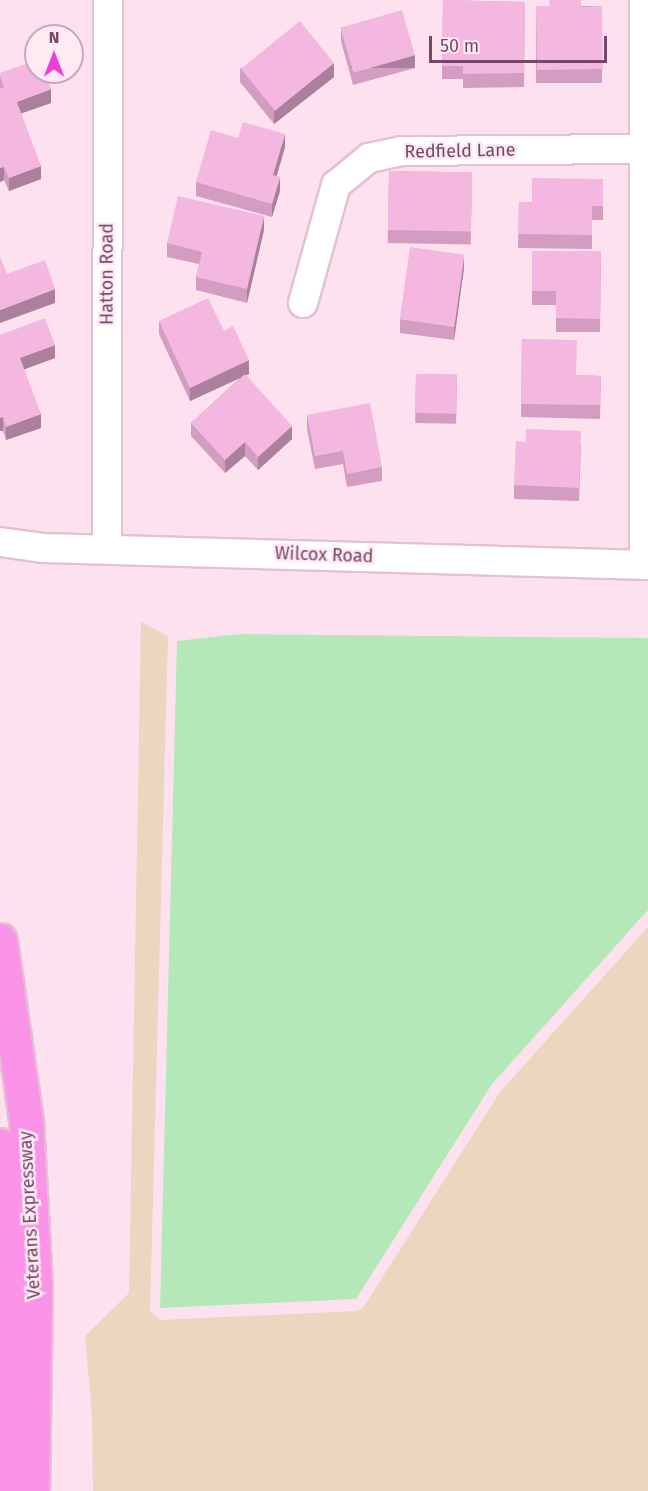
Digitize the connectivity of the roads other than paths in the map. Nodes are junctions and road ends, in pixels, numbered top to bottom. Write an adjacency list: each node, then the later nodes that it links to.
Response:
1 (108, 0): 6 (street, Hatton Road)
2 (644, 0): 3 (street)
3 (644, 148): 4 (street, Redfield Lane); 7 (street)
4 (303, 303)
5 (0, 542): 6 (street, Wilcox Road)
6 (107, 548): 7 (street, Wilcox Road)
7 (646, 565)
8 (0, 940): 11 (highway, Veterans Expressway)
9 (0, 1145): 10 (highway)
10 (7, 1491)
11 (32, 1491)

